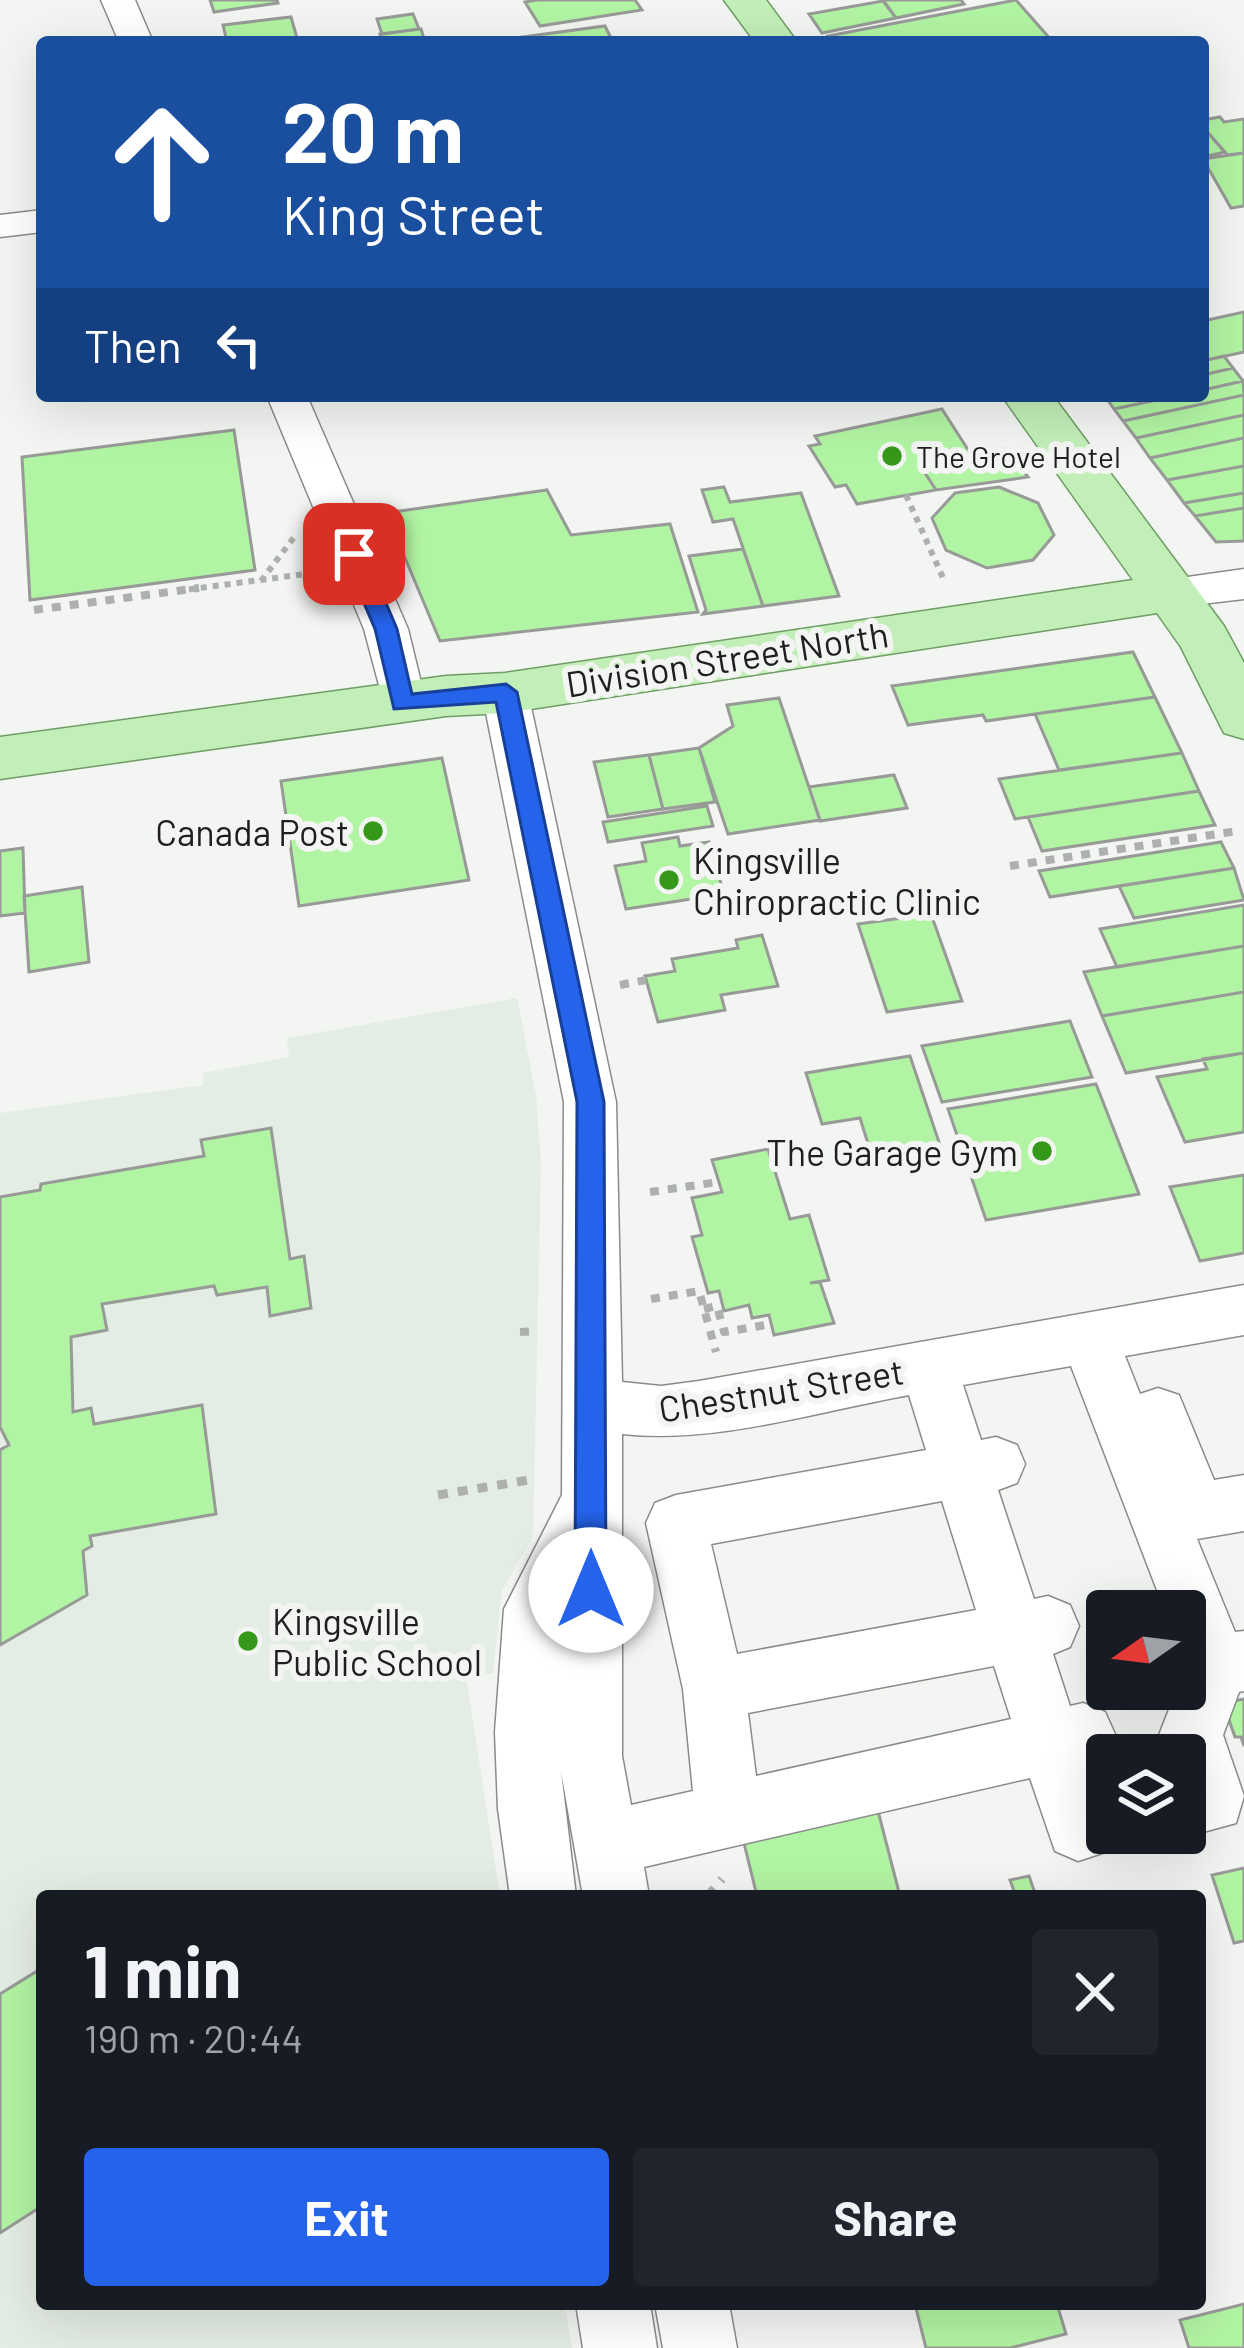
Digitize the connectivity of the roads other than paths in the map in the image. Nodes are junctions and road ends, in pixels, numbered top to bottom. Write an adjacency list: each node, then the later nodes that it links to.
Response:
1 (118, 0): 3 (street)
2 (745, 0): 4 (main road)
3 (133, 36)
4 (772, 36)
5 (36, 222): 6 (street)
6 (0, 226)
7 (289, 402): 12 (street)
8 (1031, 402): 10 (main road)
9 (1244, 584): 10 (street)
10 (1168, 593): 11 (main road, Division Street North); 13 (main road)
11 (506, 692): 12 (main road, Division Street North); 18 (street)
12 (403, 704): 14 (main road, Division Street North)
13 (1244, 719)
14 (0, 758)
15 (1244, 1310): 16 (street, Chestnut Street)
16 (1106, 1332): 17 (street, Chestnut Street); 21 (street); 23 (street)
17 (946, 1363): 18 (street, Chestnut Street); 19 (street)
18 (592, 1405): 20 (street)
19 (979, 1467): 22 (street); 24 (street)
20 (566, 1490): 32 (street); 33 (street)
21 (1244, 1502)
22 (1032, 1629): 24 (street); 26 (street)
23 (1231, 1664): 25 (street)
24 (714, 1689): 30 (street)
25 (1192, 1734)
26 (1066, 1737): 27 (street); 30 (street); 31 (street)
27 (1086, 1772)
28 (1206, 1777): 29 (street)
29 (1206, 1801)
30 (728, 1813): 32 (street)
31 (1086, 1826)
32 (611, 1869)
33 (542, 1890)
34 (614, 2310): 36 (street)
35 (693, 2310): 37 (street)
36 (620, 2348)
37 (700, 2348)

